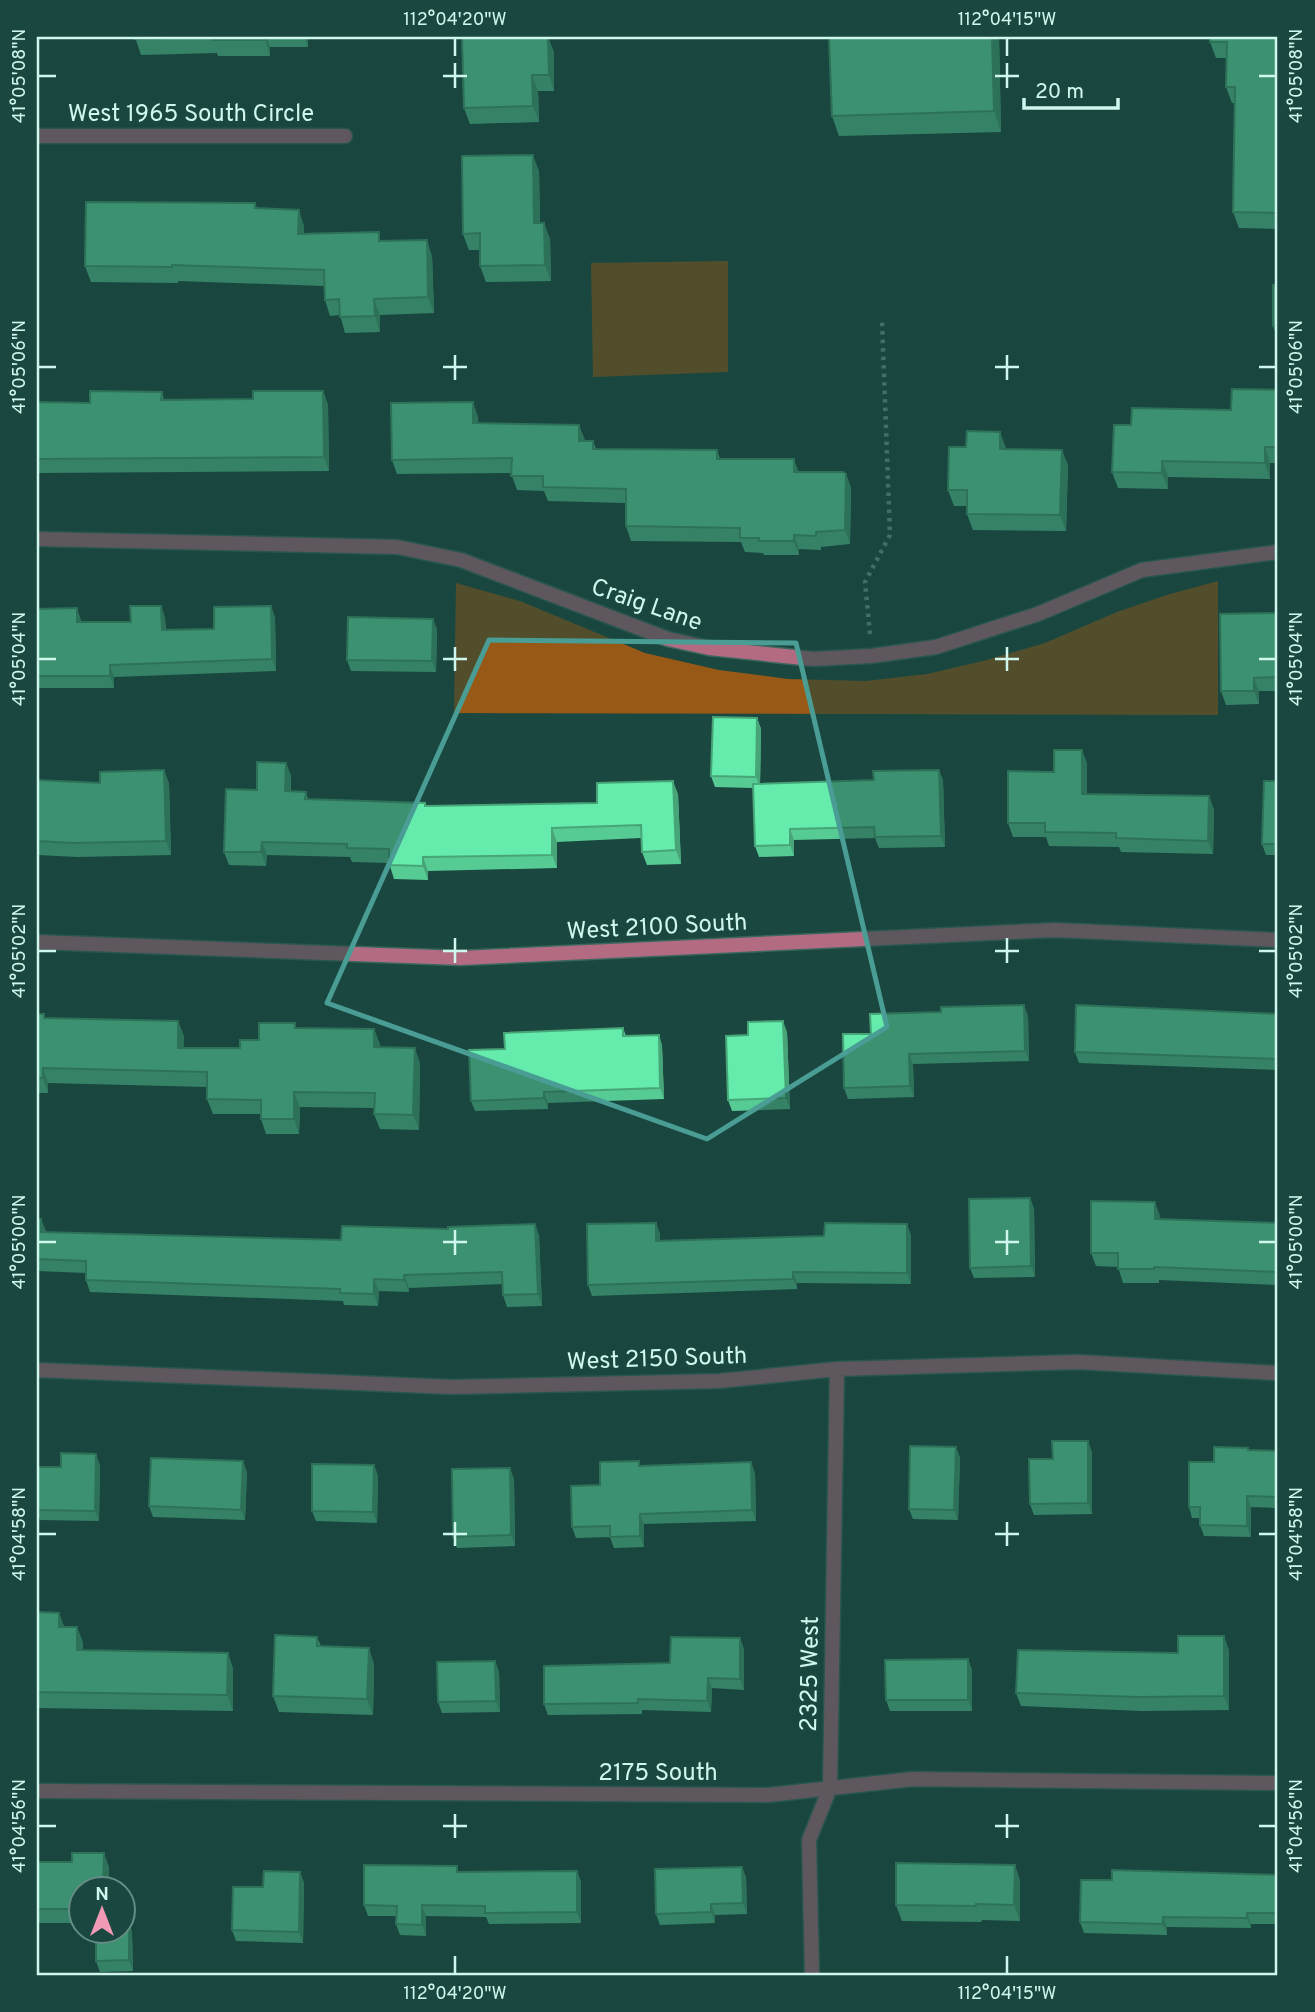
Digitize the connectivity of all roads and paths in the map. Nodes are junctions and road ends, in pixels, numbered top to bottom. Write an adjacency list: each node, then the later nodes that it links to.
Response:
1 (37, 136): 2 (street, West 1965 South Circle)
2 (345, 136)
3 (882, 321): 6 (path)
4 (37, 540): 6 (street, Craig Lane)
5 (1278, 552): 6 (street, Craig Lane)
6 (871, 656)
7 (1278, 940): 8 (street, West 2100 South)
8 (37, 942)
9 (837, 1369): 10 (street, West 2150 South); 11 (street, West 2150 South); 13 (street, 2325 West)
10 (37, 1370)
11 (1278, 1373)
12 (1278, 1783): 13 (street, 2175 South)
13 (830, 1788): 14 (street, 2175 South); 15 (street, 2325 West)
14 (37, 1791)
15 (812, 1975)

